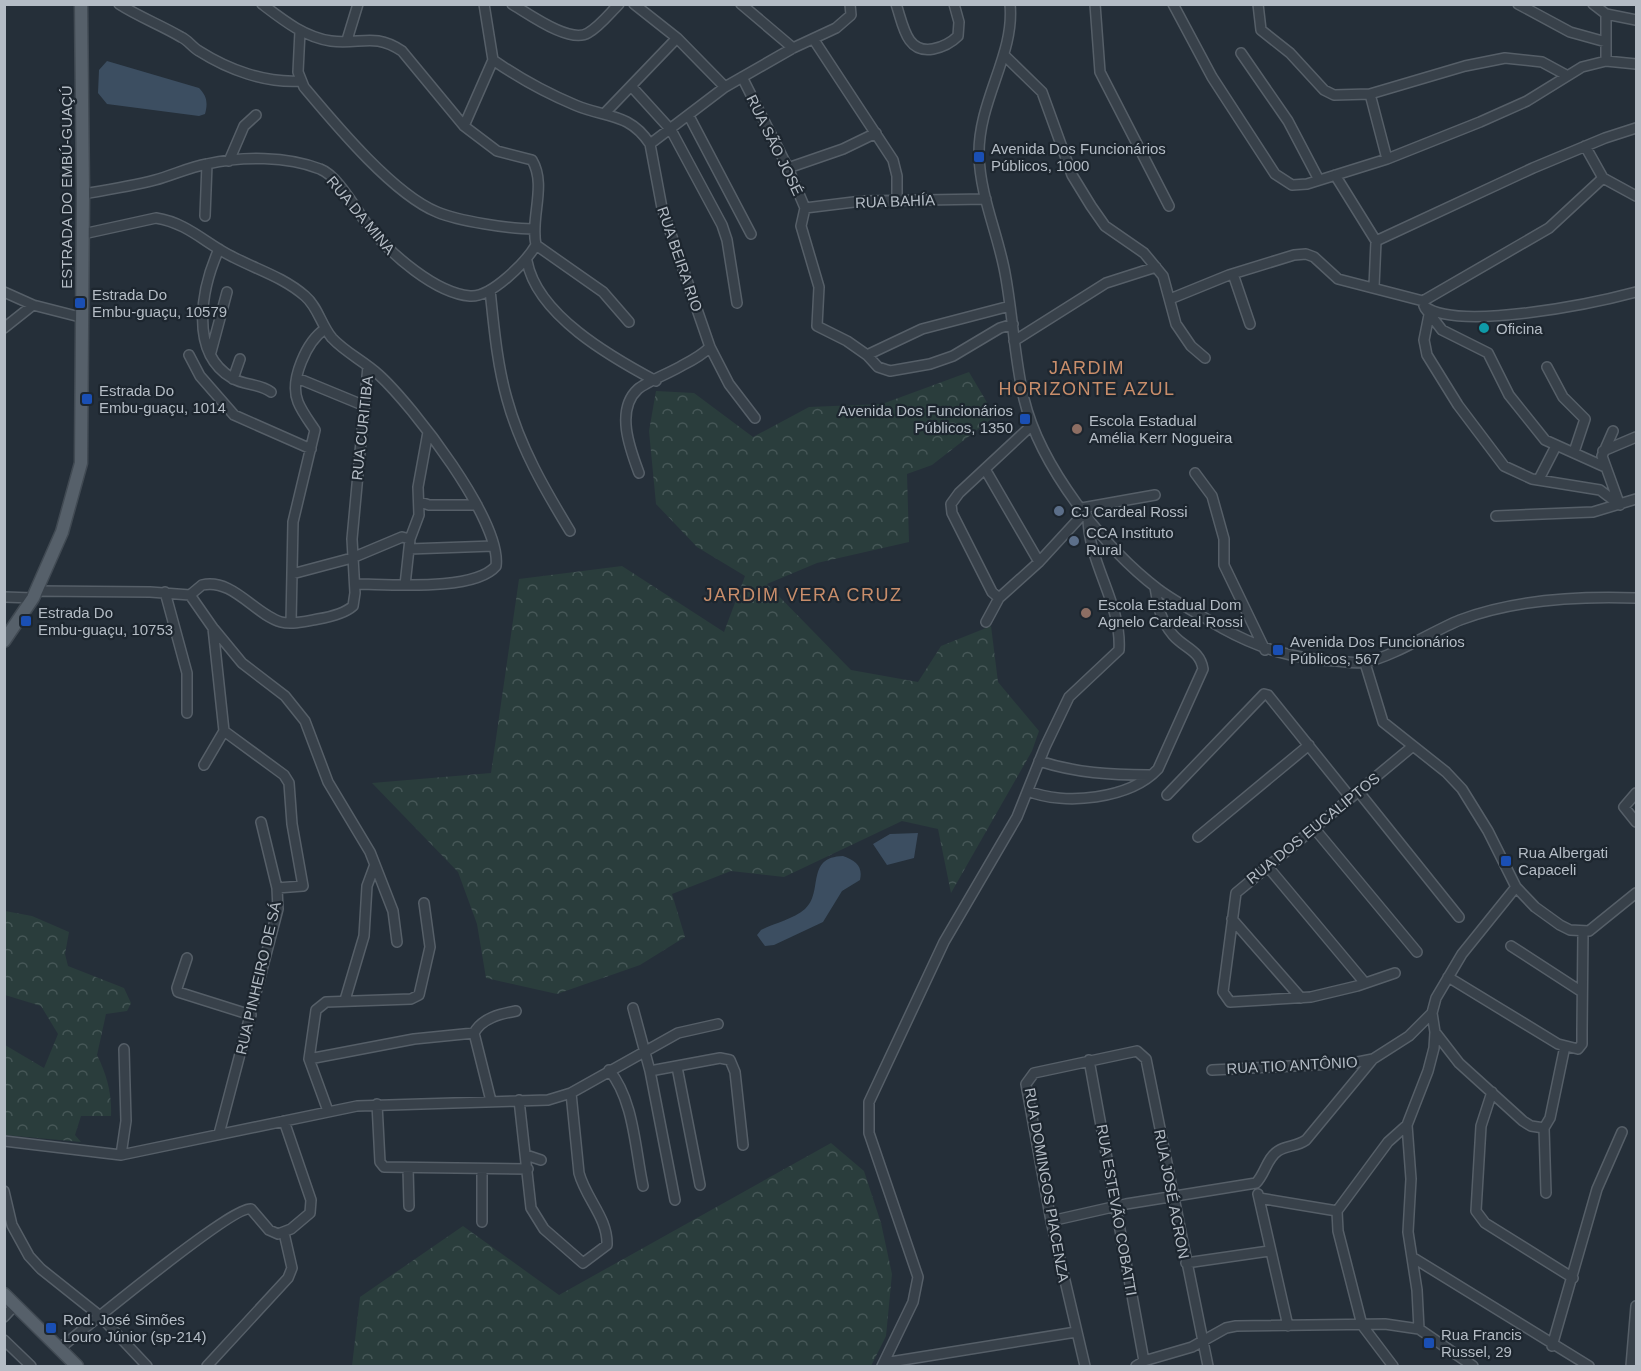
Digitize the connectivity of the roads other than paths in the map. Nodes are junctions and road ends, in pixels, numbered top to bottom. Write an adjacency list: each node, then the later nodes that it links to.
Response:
1 (81, 4): 54 (main road, ESTRADA DO EMBÚ-GUAÇÚ)
2 (119, 4): 34 (street)
3 (262, 4): 21 (street)
4 (358, 4): 23 (street)
5 (484, 4): 29 (street)
6 (512, 4): 7 (street)
7 (619, 4)
8 (634, 4): 22 (street)
9 (741, 4): 26 (street)
10 (850, 4): 24 (street)
11 (896, 4): 12 (street)
12 (954, 4)
13 (1010, 4): 28 (street)
14 (1095, 4): 58 (street)
15 (1258, 4): 37 (street)
16 (1518, 4): 25 (street)
17 (1593, 4): 19 (street)
18 (1173, 5): 53 (street)
19 (1606, 14): 20 (street); 25 (street)
20 (1636, 20)
21 (300, 31): 23 (street); 34 (street)
22 (676, 38): 35 (street); 36 (street)
23 (347, 40): 41 (street)
24 (814, 40): 26 (street); 44 (street)
25 (1606, 42): 30 (street)
26 (793, 48): 33 (street)
27 (1241, 53): 53 (street)
28 (1004, 55): 56 (street); 68 (street)
29 (493, 60): 38 (street); 41 (street)
30 (1605, 61): 31 (street); 32 (street)
31 (1636, 64)
32 (1566, 75): 37 (street); 47 (street)
33 (742, 77): 36 (street); 50 (street, RUA SÃO JOSÉ)
34 (300, 81): 61 (street)
35 (632, 86): 38 (street); 43 (street)
36 (725, 87): 40 (street)
37 (1370, 94): 47 (street)
38 (604, 114): 45 (street)
39 (256, 115): 48 (street)
40 (689, 116): 43 (street); 63 (street)
41 (464, 126): 61 (street)
42 (1636, 128): 46 (street)
43 (672, 130): 45 (street); 76 (street)
44 (876, 133): 50 (street); 57 (street)
45 (650, 144): 87 (street, RUA BEIRA RIO)
46 (1585, 146): 52 (street); 64 (street)
47 (1387, 159): 51 (street)
48 (229, 161): 49 (street, RUA DA MINA); 71 (street, RUA DA MINA)
49 (207, 164): 54 (street, RUA DA MINA); 60 (street)
50 (788, 168): 59 (street, RUA SÃO JOSÉ)
51 (1335, 175): 53 (street); 64 (street)
52 (1602, 178): 55 (street); 79 (street)
53 (1320, 180)
54 (84, 194): 62 (main road, ESTRADA DO EMBÚ-GUAÇÚ)
55 (1636, 194)
56 (986, 199): 57 (street, RUA BAHÍA); 78 (street)
57 (897, 200): 59 (street, RUA BAHÍA)
58 (1169, 206)
59 (805, 208): 90 (street, RUA SÃO JOSÉ)
60 (205, 216)
61 (532, 229): 65 (street)
62 (83, 234): 66 (street); 80 (main road, ESTRADA DO EMBÚ-GUAÇÚ)
63 (751, 234)
64 (1376, 241): 70 (street)
65 (536, 245): 67 (street); 81 (street)
66 (219, 249): 85 (street); 88 (street)
67 (526, 261): 71 (street); 97 (street)
68 (1156, 267): 75 (street); 86 (street)
69 (1233, 274): 70 (street); 75 (street); 83 (street)
70 (1374, 287): 79 (street)
71 (490, 291): 121 (street)
72 (1636, 291): 79 (street)
73 (4, 292): 77 (street)
74 (227, 292): 88 (street)
75 (1170, 299): 91 (street)
76 (737, 303)
77 (33, 305): 80 (street); 84 (street)
78 (1010, 306): 82 (street); 90 (street)
79 (1426, 308): 105 (street); 113 (street)
80 (80, 317): 131 (main road, ESTRADA DO EMBÚ-GUAÇÚ)
81 (629, 322)
82 (1012, 324): 86 (street); 90 (street)
83 (1250, 324)
84 (4, 328)
85 (325, 328): 93 (street); 95 (street)
86 (1014, 341): 101 (street)
87 (710, 347): 97 (street); 100 (street, RUA BEIRA RIO)
88 (211, 352): 96 (street)
89 (189, 355): 106 (street)
90 (867, 355)
91 (1205, 358)
92 (240, 359): 96 (street)
93 (368, 366): 99 (street, RUA CURITIBA); 103 (street, RUA CURITIBA)
94 (1547, 367): 108 (street)
95 (297, 378): 99 (street); 106 (street)
96 (233, 379): 98 (street)
97 (656, 381): 111 (street)
98 (271, 392)
99 (365, 406): 124 (street, RUA CURITIBA)
100 (755, 418)
101 (1032, 425): 110 (street); 119 (street)
102 (1612, 431): 107 (street)
103 (428, 432): 116 (street); 117 (street, RUA CURITIBA)
104 (1636, 437): 107 (street)
105 (1556, 446): 108 (street); 113 (street)
106 (311, 449): 126 (street)
107 (1603, 451): 109 (street)
108 (1574, 452): 109 (street)
109 (1605, 467): 118 (street)
110 (985, 469): 125 (street); 134 (street)
111 (639, 473)
112 (1195, 473): 140 (street)
113 (1539, 479): 118 (street)
114 (1155, 495): 119 (street)
115 (1636, 499): 118 (street)
116 (420, 502): 117 (street); 122 (street)
117 (477, 505): 123 (street, RUA CURITIBA)
118 (1620, 505): 120 (street)
119 (1085, 512): 125 (street); 129 (street); 146 (street)
120 (1496, 516)
121 (570, 531)
122 (409, 544): 123 (street); 124 (street); 128 (street)
123 (493, 546): 128 (street)
124 (352, 558): 126 (street); 127 (street, RUA CURITIBA)
125 (1039, 562): 134 (street)
126 (292, 574): 137 (street)
127 (355, 584): 128 (street); 137 (street)
128 (405, 585)
129 (1155, 587): 140 (street); 148 (street)
130 (165, 592): 131 (street); 132 (street); 142 (street)
131 (35, 595): 133 (street); 139 (main road, ESTRADA DO EMBÚ-GUAÇÚ)
132 (190, 595): 137 (street); 138 (street)
133 (4, 597)
134 (999, 598): 136 (street)
135 (1636, 598): 141 (street)
136 (986, 622)
137 (291, 623)
138 (213, 628): 143 (street); 157 (street)
139 (4, 641)
140 (1265, 650): 141 (street)
141 (1365, 663): 145 (street)
142 (187, 713)
143 (224, 731): 147 (street); 160 (street)
144 (1309, 744): 151 (street); 152 (street); 156 (street)
145 (1413, 746): 151 (street, RUA DOS EUCALIPTOS); 159 (street)
146 (1039, 761): 148 (street); 149 (street)
147 (204, 765)
148 (1152, 776): 149 (street)
149 (1028, 791): 245 (street)
150 (1636, 793): 154 (street)
151 (1354, 794): 155 (street, RUA DOS EUCALIPTOS); 163 (street)
152 (1167, 795)
153 (261, 822): 160 (street, RUA PINHEIRO DE SÁ)
154 (1636, 822)
155 (1314, 828): 158 (street, RUA DOS EUCALIPTOS); 168 (street)
156 (1198, 837)
157 (374, 867): 166 (street); 175 (street)
158 (1268, 867): 164 (street, RUA DOS EUCALIPTOS); 172 (street)
159 (1516, 886): 165 (street); 171 (street)
160 (277, 888): 179 (street, RUA PINHEIRO DE SÁ)
161 (1636, 892): 165 (street)
162 (424, 903): 175 (street)
163 (1459, 917)
164 (1232, 919): 174 (street); 174 (street, RUA DOS EUCALIPTOS)
165 (1583, 932): 173 (street)
166 (397, 942)
167 (1511, 946): 173 (street)
168 (1417, 952)
169 (187, 958): 179 (street)
170 (1395, 973): 172 (street, RUA DOS EUCALIPTOS)
171 (1448, 977): 178 (street); 183 (street)
172 (1365, 983): 174 (street, RUA DOS EUCALIPTOS)
173 (1582, 992): 183 (street)
174 (1301, 998)
175 (345, 1000): 187 (street)
176 (633, 1008): 186 (street)
177 (516, 1011): 182 (street)
178 (1432, 1013): 181 (street); 188 (street)
179 (251, 1016): 204 (street, RUA PINHEIRO DE SÁ)
180 (718, 1024): 186 (street)
181 (1435, 1032): 194 (street); 201 (street)
182 (474, 1033): 187 (street); 197 (street)
183 (1565, 1046): 202 (street)
184 (124, 1049): 207 (street)
185 (1137, 1051): 189 (street, RUA DOMINGOS PIACENZA); 218 (street, RUA JOSÉ ACRON)
186 (645, 1053): 191 (street); 193 (street)
187 (309, 1059): 199 (street)
188 (1372, 1059): 192 (street, RUA TIO ANTÔNIO); 213 (street)
189 (1089, 1060): 222 (street, RUA ESTEVÃO COBATTI); 224 (street, RUA DOMINGOS PIACENZA)
190 (677, 1067): 193 (street); 206 (street); 214 (street)
191 (609, 1070): 195 (street); 215 (street)
192 (1212, 1070)
193 (650, 1071): 220 (street)
194 (1492, 1092): 202 (street); 230 (street)
195 (571, 1093): 196 (street); 211 (street)
196 (519, 1100): 197 (street); 208 (street)
197 (491, 1101): 198 (street)
198 (377, 1104): 199 (street); 210 (street)
199 (328, 1111): 200 (street)
200 (284, 1121): 204 (street); 226 (street)
201 (1407, 1125): 223 (street); 228 (street)
202 (1544, 1128): 217 (street)
203 (1622, 1132): 230 (street)
204 (219, 1134): 207 (street)
205 (4, 1141): 207 (street)
206 (743, 1145)
207 (121, 1155)
208 (526, 1155): 209 (street); 211 (street)
209 (541, 1160)
210 (408, 1168): 212 (street); 221 (street)
211 (528, 1169): 212 (street)
212 (482, 1170): 225 (street)
213 (1256, 1183): 218 (street); 219 (street)
214 (700, 1185)
215 (643, 1186)
216 (4, 1191): 234 (street)
217 (1545, 1193)
218 (1172, 1198): 222 (street); 229 (street, RUA JOSÉ ACRON)
219 (1259, 1198): 223 (street); 227 (street)
220 (675, 1200)
221 (409, 1206)
222 (1115, 1206): 224 (street); 244 (street, RUA ESTEVÃO COBATTI)
223 (1337, 1211): 236 (street)
224 (1051, 1221): 239 (street, RUA DOMINGOS PIACENZA)
225 (482, 1222)
226 (284, 1233): 234 (street); 249 (street)
227 (1269, 1251): 229 (street); 237 (street)
228 (1412, 1257): 238 (street); 242 (street)
229 (1186, 1263): 241 (street, RUA JOSÉ ACRON)
230 (1573, 1278): 242 (street)
231 (4, 1294): 232 (main road)
232 (15, 1305): 235 (street); 243 (main road)
233 (1636, 1306): 255 (street)
234 (100, 1316): 243 (street); 248 (street)
235 (4, 1317)
236 (1362, 1325): 237 (street); 238 (street); 252 (street)
237 (1288, 1326): 241 (street)
238 (1419, 1329): 253 (street)
239 (1076, 1332): 245 (street); 250 (street, RUA DOMINGOS PIACENZA)
240 (4, 1340): 246 (street)
241 (1205, 1342): 244 (street); 251 (street, RUA JOSÉ ACRON)
242 (1552, 1346): 254 (street)
243 (59, 1349): 247 (main road)
244 (1140, 1364)
245 (883, 1365)
246 (31, 1366)
247 (77, 1366)
248 (147, 1366)
249 (207, 1366)
250 (1085, 1366)
251 (1208, 1366)
252 (1393, 1366)
253 (1473, 1366)
254 (1589, 1366)
255 (1631, 1366)

